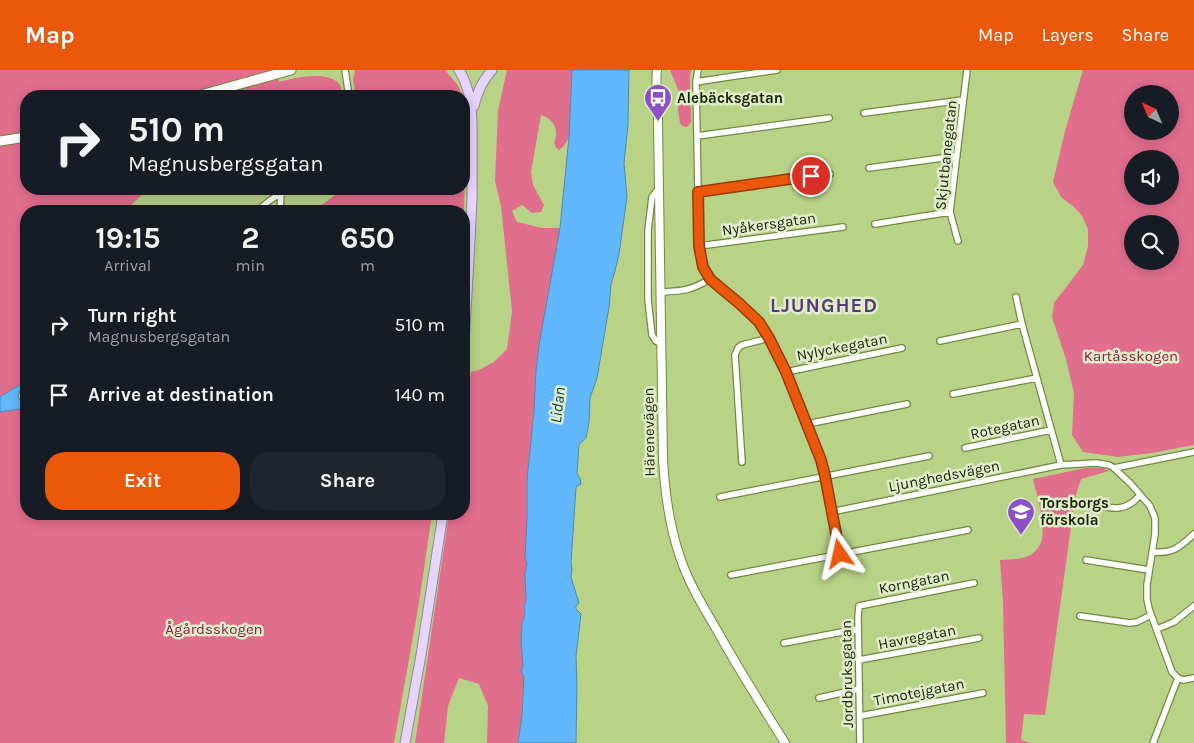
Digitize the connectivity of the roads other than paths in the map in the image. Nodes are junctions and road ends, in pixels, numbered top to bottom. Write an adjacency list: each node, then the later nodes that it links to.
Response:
1 (291, 70): 11 (main road)
2 (345, 70): 12 (street)
3 (459, 70): 13 (main road)
4 (492, 70): 18 (main road)
5 (657, 70): 14 (street, Härenevägen)
6 (662, 70): 14 (street, Härenevägen)
7 (698, 70): 10 (street)
8 (777, 70): 10 (street)
9 (967, 70): 16 (street, Skjutbanegatan)
10 (696, 82): 20 (street)
11 (219, 90)
12 (348, 90)
13 (468, 90)
14 (657, 90): 26 (street, Härenevägen)
15 (470, 99): 18 (main road)
16 (963, 100): 17 (street); 23 (street, Skjutbanegatan)
17 (864, 113)
18 (472, 114): 35 (main road)
19 (829, 118): 20 (street)
20 (697, 136): 27 (street)
21 (20, 138): 22 (main road)
22 (0, 141)
23 (957, 156): 24 (street); 30 (street, Skjutbanegatan)
24 (869, 168)
25 (830, 174): 27 (street)
26 (659, 188): 37 (street, Härenevägen); 42 (street)
27 (698, 192): 34 (street)
28 (278, 195): 29 (street)
29 (264, 205)
30 (950, 212): 31 (street); 33 (street, Skjutbanegatan)
31 (875, 224)
32 (843, 227): 34 (street, Nyåkersgatan)
33 (958, 241)
34 (699, 246): 36 (street)
35 (470, 249)
36 (710, 279): 37 (street); 40 (street)
37 (661, 292): 42 (street, Härenevägen)
38 (1016, 297): 39 (street)
39 (1022, 324): 41 (street); 45 (street)
40 (769, 338): 44 (street); 53 (street)
41 (940, 341)
42 (661, 344): 86 (street, Härenevägen)
43 (902, 348): 44 (street, Nylyckegatan)
44 (786, 372): 48 (street)
45 (1037, 378): 46 (street); 49 (street)
46 (953, 394)
47 (907, 404): 48 (street)
48 (807, 424): 56 (street)
49 (1051, 430): 50 (street, Rotegatan); 54 (street)
50 (965, 448)
51 (1194, 452): 55 (street)
52 (929, 456): 56 (street)
53 (742, 462)
54 (1061, 465): 55 (street, Ljunghedsvägen); 60 (street, Ljunghedsvägen)
55 (1114, 468): 57 (street)
56 (825, 476): 58 (street); 60 (street)
57 (1140, 495): 59 (street); 64 (street)
58 (720, 497)
59 (1095, 505)
60 (831, 512): 65 (street)
61 (442, 520): 85 (main road)
62 (968, 530): 65 (street)
63 (1194, 534): 64 (street)
64 (1152, 552): 67 (street)
65 (840, 554): 68 (street)
66 (1086, 560): 67 (street)
67 (1149, 570): 72 (street)
68 (730, 575)
69 (974, 583): 70 (street, Korngatan)
70 (859, 606): 74 (street, Jordbruksgatan)
71 (1194, 606): 75 (street)
72 (1151, 615): 73 (street); 75 (street)
73 (1080, 616)
74 (858, 629): 77 (street); 78 (street, Jordbruksgatan)
75 (1157, 629): 79 (street)
76 (979, 638): 78 (street, Havregatan)
77 (784, 643)
78 (859, 660): 81 (street, Jordbruksgatan)
79 (1178, 678): 80 (street); 88 (street)
80 (1194, 678)
81 (859, 688): 83 (street); 84 (street, Jordbruksgatan)
82 (983, 693): 84 (street, Timotejgatan)
83 (819, 698)
84 (860, 716): 87 (street, Jordbruksgatan)
85 (405, 743)
86 (785, 743)
87 (860, 743)
88 (1153, 743)

